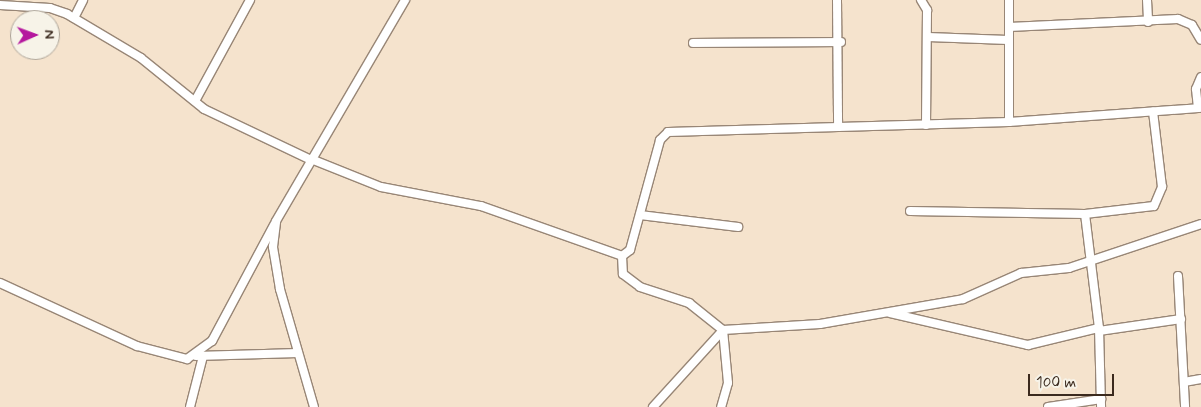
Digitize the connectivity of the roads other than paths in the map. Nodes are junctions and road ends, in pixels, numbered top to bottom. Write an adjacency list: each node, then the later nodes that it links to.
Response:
1 (83, 0): 9 (street)
2 (250, 0): 18 (street)
3 (405, 0): 24 (street)
4 (837, 0): 15 (street)
5 (921, 0): 12 (street)
6 (1008, 0): 11 (street)
7 (1147, 0): 10 (street)
8 (0, 5): 9 (street)
9 (74, 18): 18 (street)
10 (1148, 22): 11 (street); 14 (street)
11 (1009, 27): 13 (street)
12 (928, 37): 13 (street); 22 (street)
13 (1008, 40): 21 (street)
14 (1201, 40)
15 (841, 42): 16 (street); 23 (street)
16 (693, 43)
17 (1201, 77): 19 (street)
18 (195, 101): 24 (street)
19 (1199, 108): 20 (street)
20 (1153, 112): 21 (street); 27 (street)
21 (1009, 122): 22 (street)
22 (926, 125): 23 (street)
23 (838, 127): 26 (street)
24 (311, 159): 28 (street); 31 (street)
25 (910, 211): 27 (street)
26 (640, 214): 30 (street); 31 (street)
27 (1084, 214): 32 (street)
28 (276, 221): 39 (street); 40 (street)
29 (1201, 224): 32 (street)
30 (738, 227)
31 (622, 256): 37 (street)
32 (1089, 258): 35 (street); 38 (street)
33 (1178, 276): 36 (street)
34 (0, 283): 40 (street)
35 (890, 314): 37 (street); 38 (street)
36 (1181, 319): 38 (street); 42 (street)
37 (723, 330): 46 (street); 47 (street)
38 (1099, 330): 43 (street)
39 (298, 353): 40 (street); 45 (street)
40 (200, 356): 44 (street)
41 (1201, 379): 42 (street)
42 (1184, 382): 49 (street)
43 (1101, 403): 48 (street)
44 (190, 407)
45 (314, 407)
46 (654, 407)
47 (721, 407)
48 (1048, 407)
49 (1185, 407)

